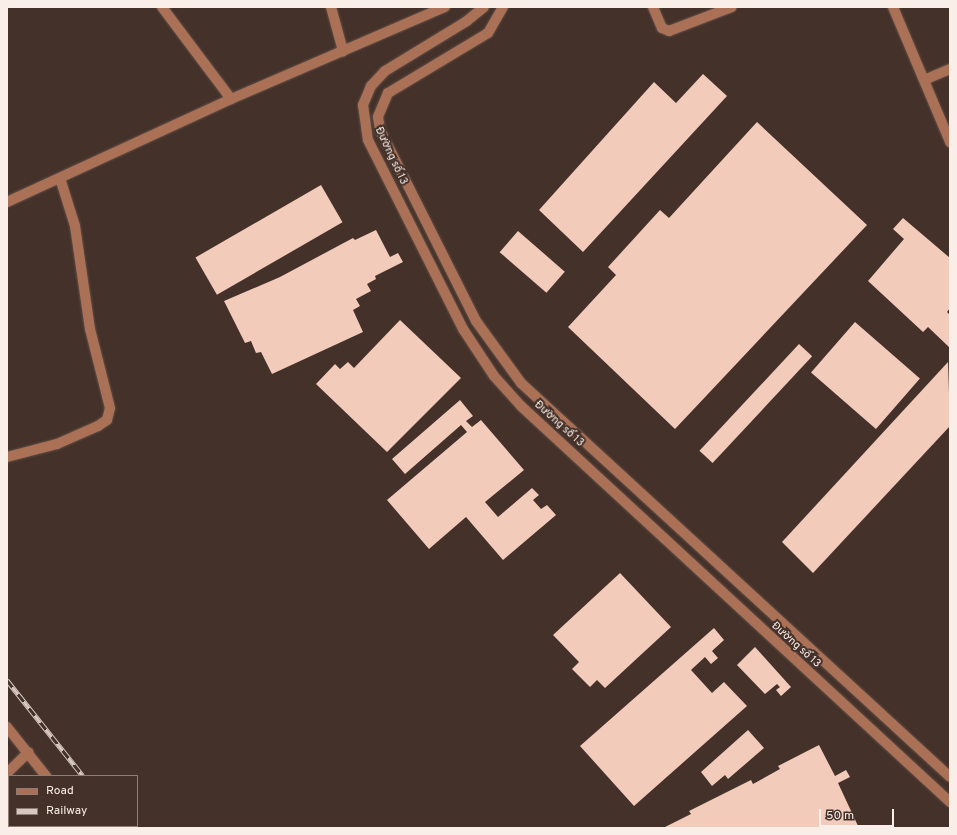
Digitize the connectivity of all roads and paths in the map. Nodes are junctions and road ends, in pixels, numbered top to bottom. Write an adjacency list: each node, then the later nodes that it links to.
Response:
1 (162, 7): 12 (street)
2 (331, 7): 9 (street)
3 (445, 7): 9 (street)
4 (484, 7): 13 (street, Đường số 13)
5 (503, 7): 14 (street)
6 (652, 7): 7 (street)
7 (732, 7)
8 (893, 7): 11 (street)
9 (344, 50): 12 (street)
10 (950, 69): 11 (street)
11 (924, 80): 15 (street)
12 (231, 99): 16 (street)
13 (363, 105): 14 (street); 19 (street, Đường số 13)
14 (380, 106): 18 (street, Đường số 13)
15 (950, 142)
16 (60, 178): 17 (street); 20 (street)
17 (7, 202)
18 (442, 252): 19 (street); 21 (street, Đường số 13)
19 (427, 259): 22 (street, Đường số 13)
20 (7, 458)
21 (632, 484): 22 (street); 23 (street, Đường số 13)
22 (620, 496): 24 (street, Đường số 13)
23 (730, 578): 24 (street); 27 (street, Đường số 13)
24 (718, 590): 31 (street, Đường số 13)
25 (7, 727): 26 (street)
26 (29, 752): 28 (street); 29 (street)
27 (940, 768): 30 (street, Đường số 13); 31 (street)
28 (7, 773)
29 (45, 775)
30 (950, 777)
31 (929, 781): 32 (street, Đường số 13)
32 (950, 802)

